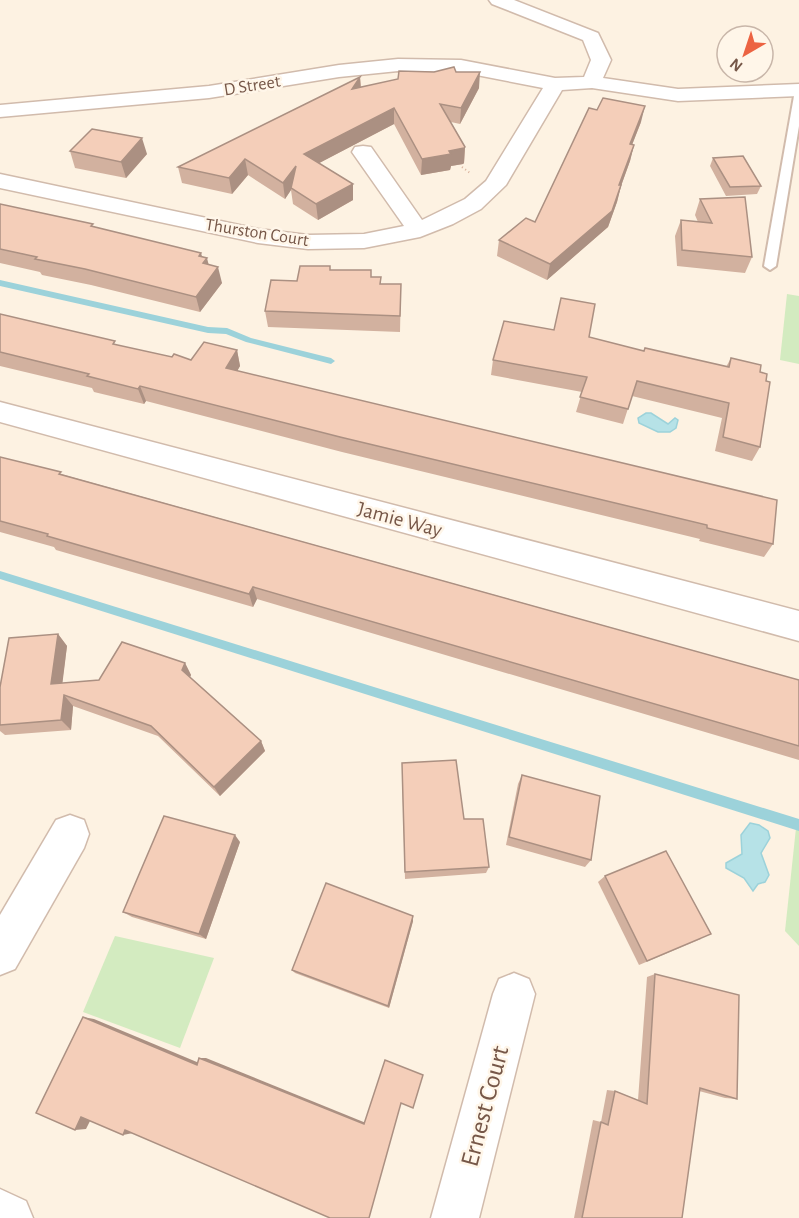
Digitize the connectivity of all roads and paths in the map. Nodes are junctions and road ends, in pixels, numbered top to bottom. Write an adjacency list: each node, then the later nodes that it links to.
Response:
1 (498, 0): 2 (street)
2 (592, 82): 3 (street); 4 (street)
3 (555, 84): 6 (street, D Street); 9 (street, Thurston Court)
4 (799, 90)
5 (799, 96): 10 (lane)
6 (0, 111)
7 (363, 152): 9 (street)
8 (0, 181): 9 (street, Thurston Court)
9 (418, 230)
10 (770, 266)
11 (0, 412): 12 (street, Jamie Way)
12 (799, 626)
13 (70, 834): 14 (street)
14 (0, 954)
15 (514, 994): 18 (street, Ernest Court)
16 (0, 1214): 17 (street)
17 (9, 1218)
18 (455, 1218)

